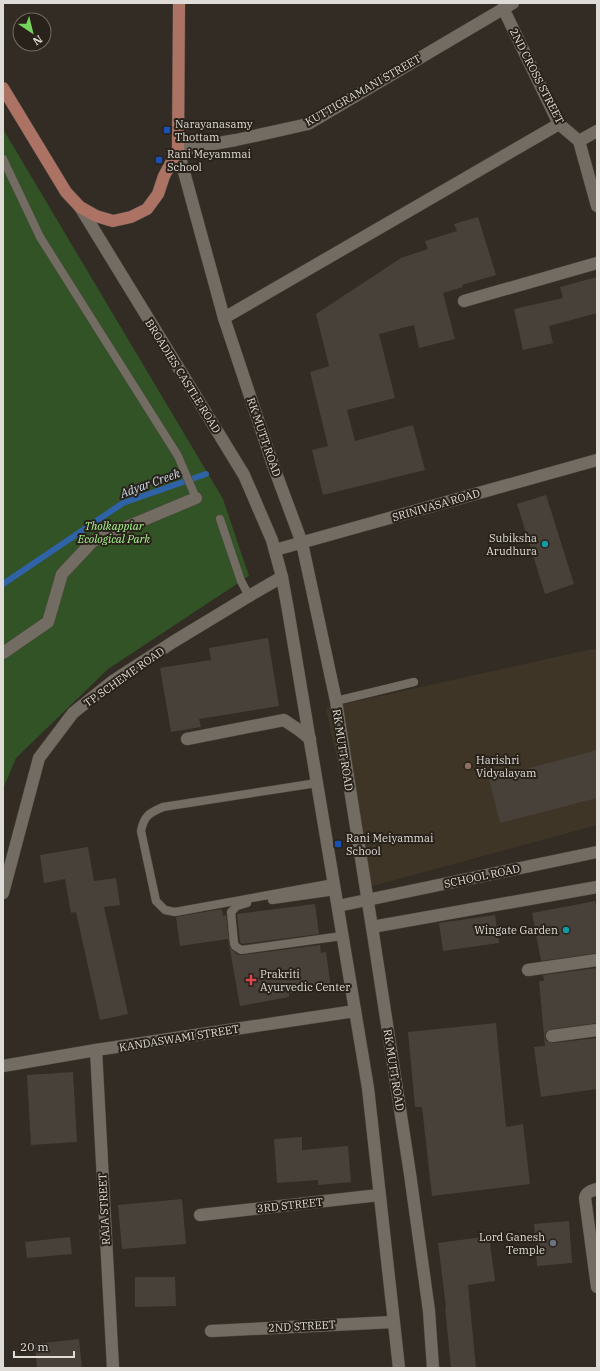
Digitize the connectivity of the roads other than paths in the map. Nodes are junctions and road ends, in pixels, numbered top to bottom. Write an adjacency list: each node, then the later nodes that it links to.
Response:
1 (179, 3): 7 (main road)
2 (508, 6): 4 (street, 2ND CROSS STREET); 7 (street, KUTTIGRAMANI STREET)
3 (3, 88): 10 (main road)
4 (559, 124): 6 (street, 2ND CROSS STREET); 13 (street)
5 (597, 132): 6 (street)
6 (579, 140): 9 (street)
7 (178, 150): 10 (main road); 13 (street, RK MUTT ROAD)
8 (3, 159): 15 (lane)
9 (597, 206)
10 (80, 207): 18 (street, BROADIES CASTLE ROAD)
11 (597, 263): 12 (street)
12 (464, 301)
13 (224, 318): 17 (street, RK MUTT ROAD)
14 (597, 460): 17 (street, SRINIVASA ROAD)
15 (194, 494): 21 (street)
16 (220, 519): 20 (lane)
17 (302, 543): 18 (street, SRINIVASA ROAD); 23 (street, RK MUTT ROAD)
18 (275, 550): 19 (street)
19 (282, 577): 20 (street, TP SCHEME ROAD); 25 (street)
20 (249, 596): 30 (street, TP SCHEME ROAD)
21 (3, 653)
22 (414, 682): 23 (lane)
23 (336, 701): 31 (street, RK MUTT ROAD)
24 (188, 738): 25 (street)
25 (310, 739): 26 (street)
26 (317, 783): 29 (street); 29 (lane)
27 (597, 852): 31 (street, SCHOOL ROAD)
28 (597, 886): 33 (street)
29 (334, 887): 32 (street); 34 (lane)
30 (3, 893)
31 (367, 900): 32 (street, SCHOOL ROAD); 33 (street, RK MUTT ROAD)
32 (338, 906): 34 (street)
33 (372, 927): 50 (street, RK MUTT ROAD)
34 (342, 936): 37 (street)
35 (597, 960): 36 (street)
36 (528, 970)
37 (355, 1011): 40 (street, KANDASWAMI STREET); 43 (street)
38 (597, 1030): 39 (street)
39 (552, 1036)
40 (96, 1050): 41 (street, KANDASWAMI STREET); 48 (street, RAJA STREET)
41 (3, 1066)
42 (597, 1189): 45 (street)
43 (379, 1195): 44 (street, 3RD STREET); 46 (street)
44 (200, 1215)
45 (597, 1287)
46 (393, 1322): 47 (street, 2ND STREET); 49 (street)
47 (211, 1330)
48 (113, 1368)
49 (399, 1368)
50 (433, 1368)

